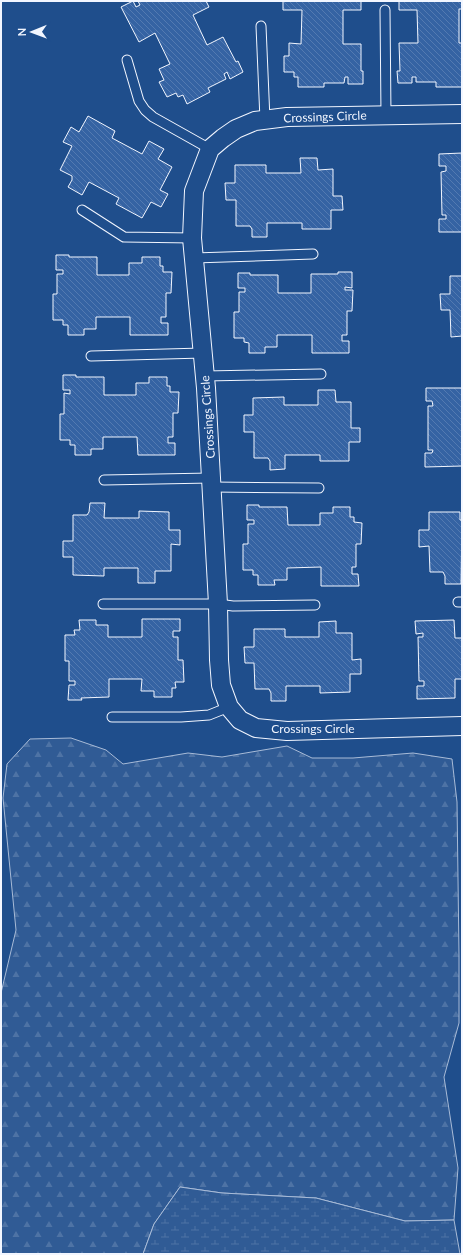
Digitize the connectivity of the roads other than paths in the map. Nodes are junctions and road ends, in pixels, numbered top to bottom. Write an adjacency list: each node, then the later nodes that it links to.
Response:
1 (385, 10): 5 (lane)
2 (261, 26): 6 (lane)
3 (127, 60): 7 (lane)
4 (462, 114): 5 (street, Crossings Circle)
5 (386, 115): 6 (street, Crossings Circle)
6 (265, 120): 7 (street, Crossings Circle)
7 (210, 149): 9 (street, Crossings Circle)
8 (82, 210): 9 (lane)
9 (192, 238): 11 (street, Crossings Circle)
10 (313, 254): 11 (lane)
11 (194, 258): 12 (street, Crossings Circle)
12 (203, 353): 13 (lane); 15 (street, Crossings Circle)
13 (91, 356)
14 (321, 374): 15 (lane)
15 (205, 376): 17 (street, Crossings Circle)
16 (104, 480): 17 (lane)
17 (212, 482): 18 (lane); 20 (street, Crossings Circle)
18 (320, 488)
19 (103, 604): 20 (lane)
20 (218, 604): 21 (lane); 22 (street, Crossings Circle)
21 (315, 605)
22 (229, 707): 23 (lane); 24 (street, Crossings Circle)
23 (112, 717)
24 (462, 726)

